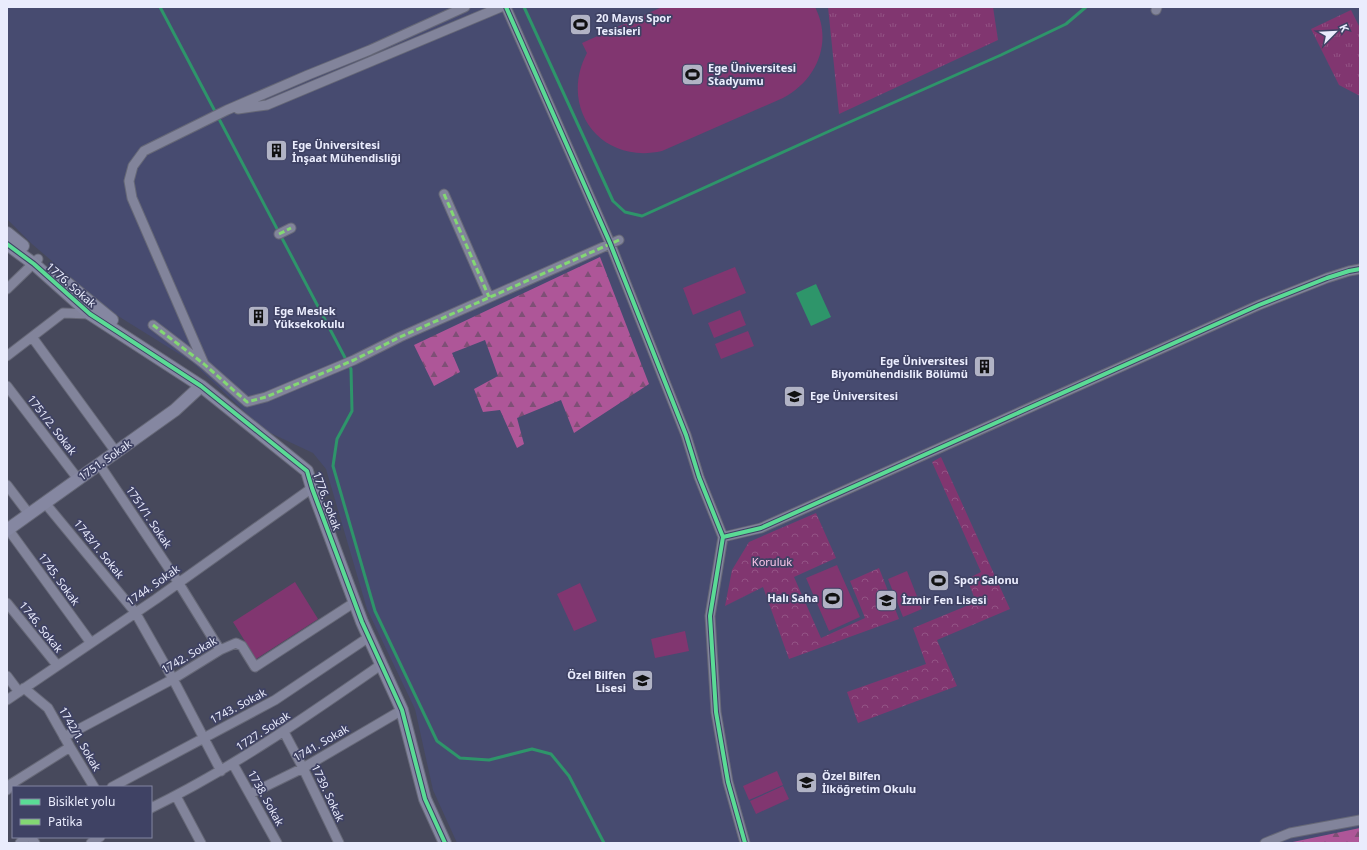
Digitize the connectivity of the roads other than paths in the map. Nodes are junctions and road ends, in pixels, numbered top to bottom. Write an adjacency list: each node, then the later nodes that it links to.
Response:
1 (465, 7): 4 (street)
2 (501, 7): 5 (street)
3 (506, 7): 14 (street)
4 (370, 50): 5 (street); 6 (street)
5 (375, 60): 7 (street)
6 (322, 70): 7 (street); 8 (street)
7 (326, 80): 8 (street)
8 (221, 113): 24 (street)
9 (444, 194): 19 (street)
10 (291, 228): 12 (street)
11 (7, 233): 16 (street, 1776. Sokak)
12 (279, 234)
13 (619, 240): 14 (street)
14 (610, 243): 19 (street); 35 (street)
15 (7, 244): 16 (street, 1776. Sokak)
16 (36, 262): 18 (street); 20 (street, 1776. Sokak)
17 (1360, 269): 35 (street)
18 (7, 289)
19 (489, 297): 24 (street)
20 (95, 312): 22 (street); 26 (street, 1776. Sokak)
21 (153, 324): 24 (street)
22 (32, 337): 23 (street); 27 (street)
23 (7, 356)
24 (204, 364)
25 (7, 386): 29 (street, 1751/2. Sokak)
26 (201, 386): 27 (street, 1751. Sokak); 31 (street, 1776. Sokak)
27 (116, 452): 28 (street, 1751. Sokak)
28 (99, 464): 29 (street, 1751. Sokak); 36 (street, 1751/1. Sokak)
29 (78, 479): 32 (street, 1751. Sokak)
30 (7, 485): 33 (street)
31 (312, 488): 36 (street, 1744. Sokak); 37 (street, 1776. Sokak)
32 (45, 502): 33 (street, 1751. Sokak); 39 (street, 1743/1. Sokak)
33 (29, 514): 34 (street, 1751. Sokak)
34 (7, 529): 41 (street, 1745. Sokak)
35 (722, 537): 68 (street)
36 (178, 582): 39 (street, 1744. Sokak); 42 (street)
37 (355, 602): 40 (street, 1776. Sokak); 42 (street, 1742. Sokak)
38 (7, 603): 44 (street, 1746. Sokak)
39 (135, 612): 41 (street, 1744. Sokak); 46 (street, 1743/1. Sokak)
40 (369, 637): 43 (street, 1776. Sokak); 52 (street, 1743. Sokak)
41 (91, 643): 44 (street, 1744. Sokak)
42 (220, 650): 46 (street, 1742. Sokak)
43 (382, 664): 49 (street, 1776. Sokak); 50 (street, 1727. Sokak)
44 (57, 665): 47 (street, 1744. Sokak)
45 (7, 676): 47 (street, 1742/1. Sokak)
46 (173, 679): 51 (street, 1742. Sokak); 52 (street, 1743/1. Sokak)
47 (22, 690): 48 (street, 1744. Sokak); 51 (street, 1742/1. Sokak)
48 (7, 700)
49 (402, 710): 55 (street, 1741. Sokak); 67 (street, 1776. Sokak)
50 (284, 732): 54 (street, 1727. Sokak); 55 (street, 1739. Sokak)
51 (64, 737): 53 (street, 1742/1. Sokak)
52 (203, 738): 56 (street, 1743/1. Sokak); 58 (street, 1743. Sokak)
53 (70, 747): 57 (street, 1742/1. Sokak); 59 (street)
54 (233, 764): 56 (street, 1727. Sokak); 60 (street, 1738. Sokak)
55 (303, 768): 60 (street, 1741. Sokak); 66 (street, 1739. Sokak)
56 (221, 771): 61 (street, 1727. Sokak)
57 (93, 786)
58 (114, 786)
59 (7, 790)
60 (250, 794): 65 (street, 1738. Sokak)
61 (176, 796): 62 (street, 1727. Sokak); 64 (street)
62 (152, 808)
63 (1360, 820): 69 (street)
64 (201, 843)
65 (277, 843)
66 (339, 843)
67 (444, 843)
68 (745, 843)
69 (1265, 843)

